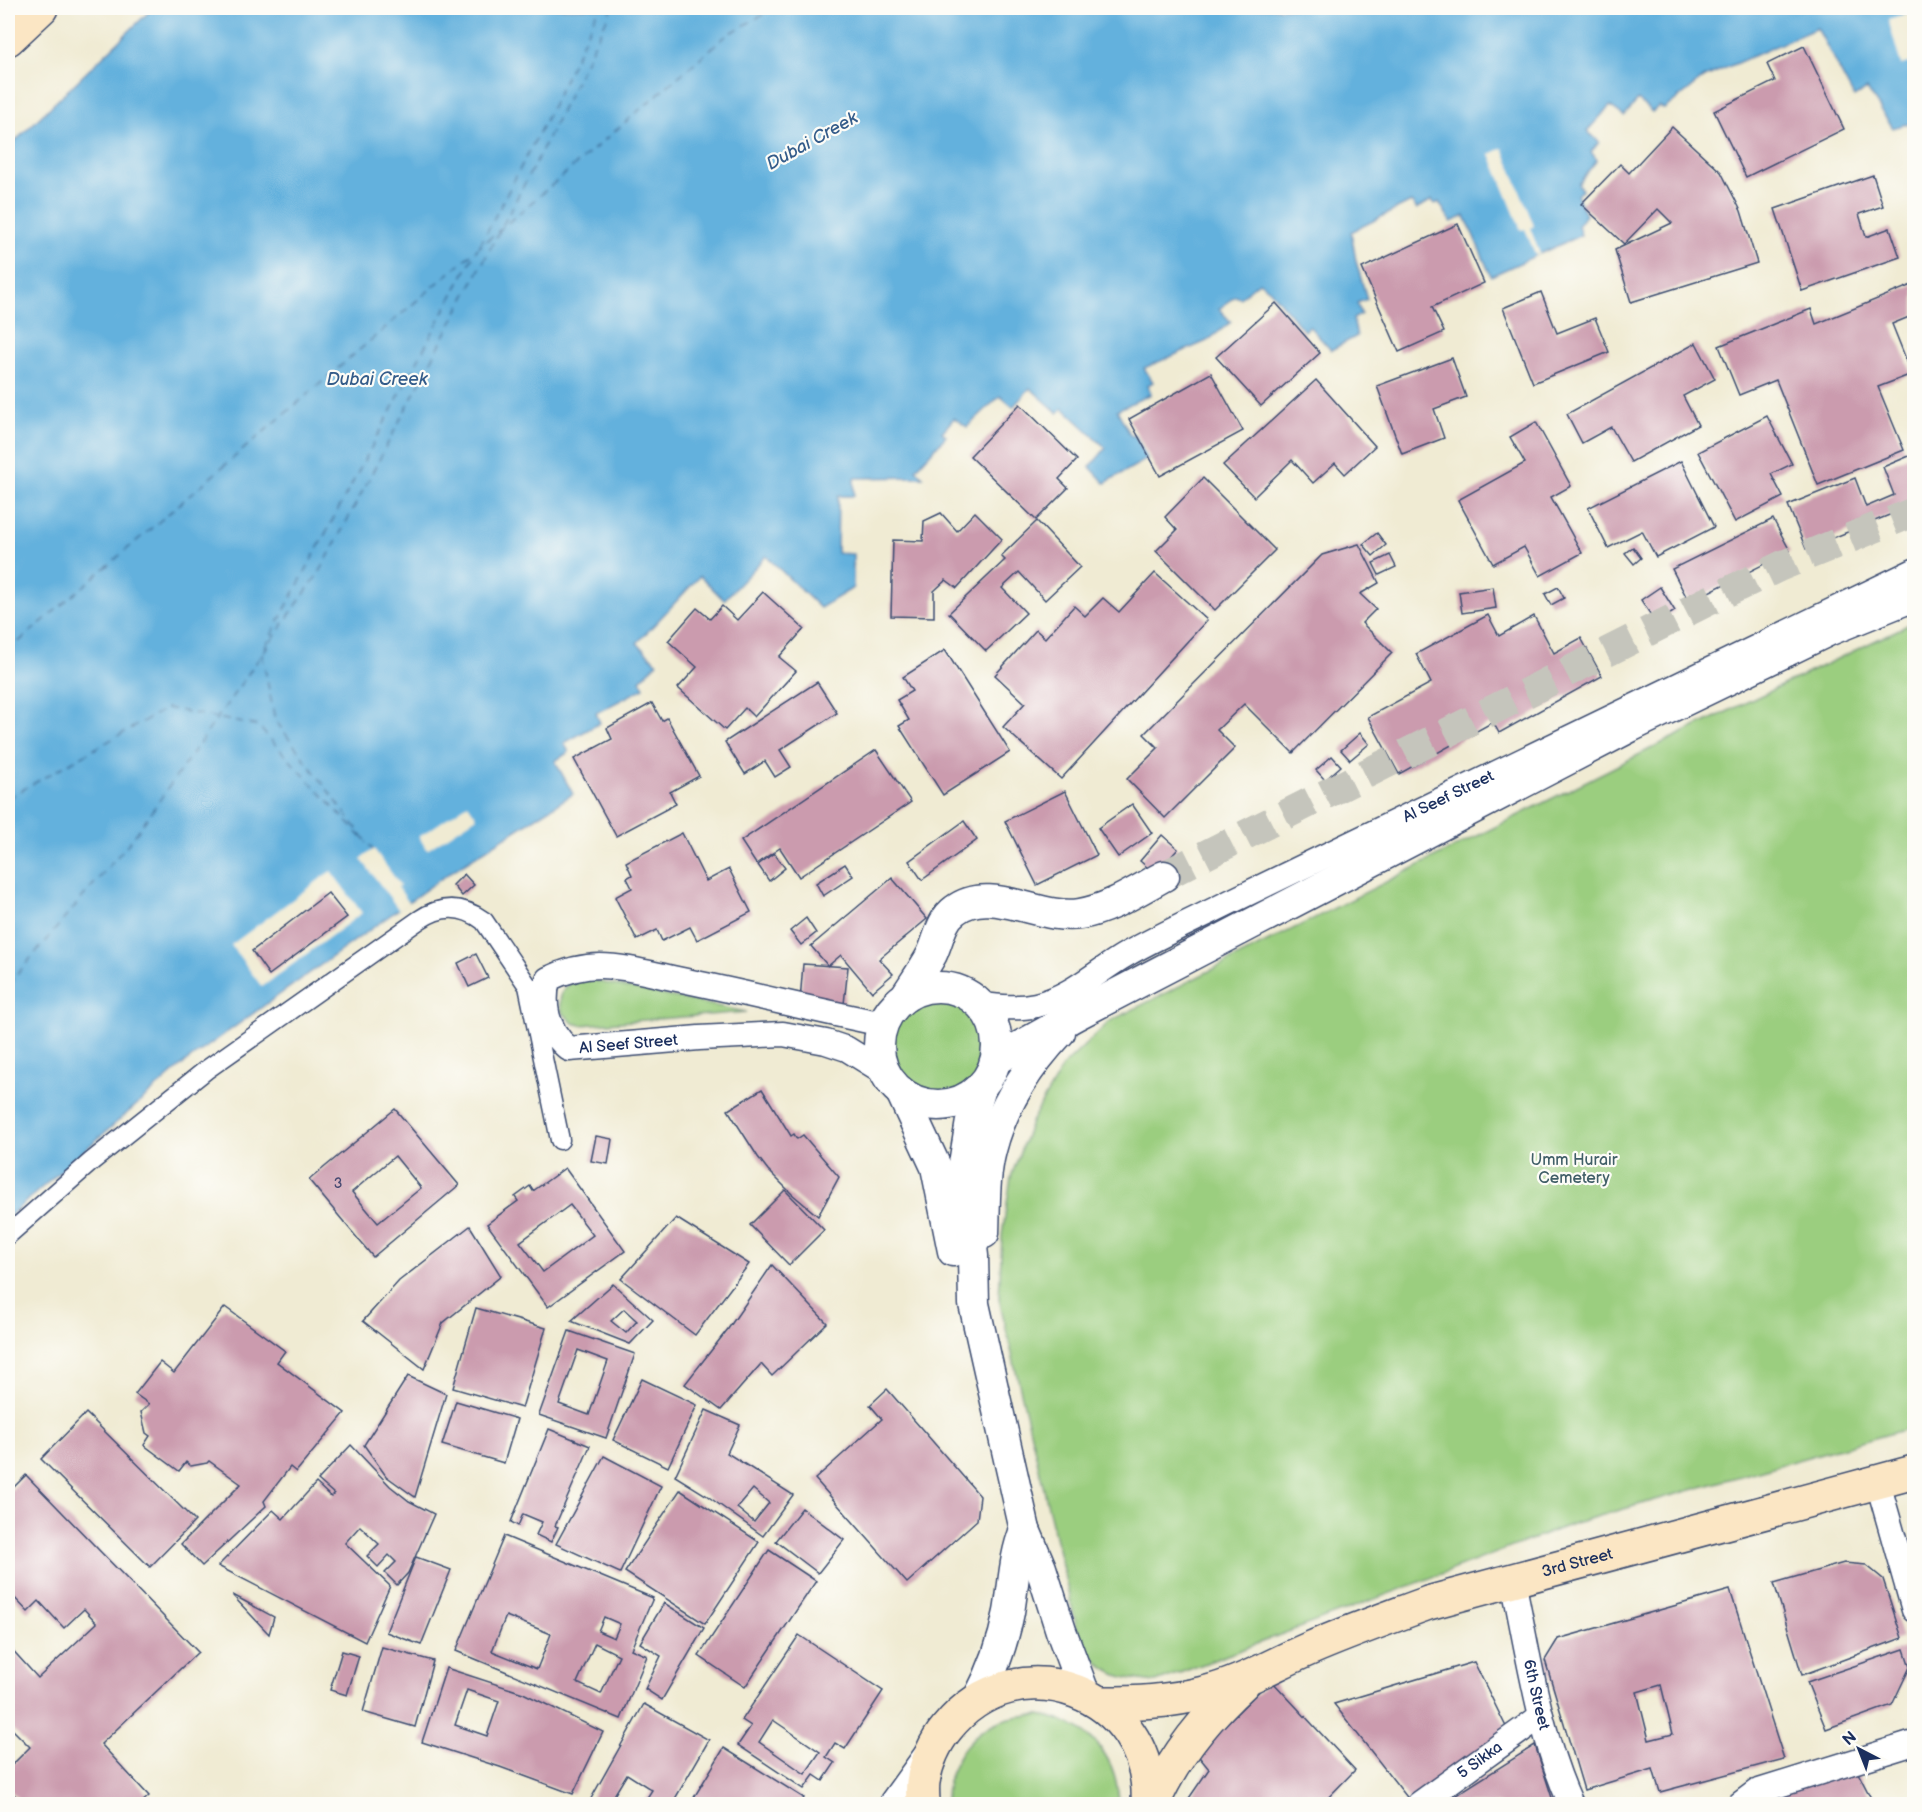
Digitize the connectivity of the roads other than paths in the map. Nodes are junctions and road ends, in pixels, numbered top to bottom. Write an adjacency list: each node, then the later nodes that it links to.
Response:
1 (41, 8): 2 (main road)
2 (8, 39)
3 (1914, 571): 8 (street, Al Seef Street)
4 (1914, 596): 9 (street, Al Seef Street)
5 (1164, 876): 6 (street)
6 (938, 939): 7 (street); 8 (street)
7 (905, 997): 8 (street); 10 (street)
8 (974, 999): 11 (street)
9 (1076, 1015): 11 (street, Al Seef Street); 16 (street)
10 (883, 1024): 12 (street); 12 (street, Al Seef Street)
11 (997, 1059): 13 (street)
12 (892, 1082): 13 (street); 16 (street)
13 (981, 1088): 16 (street)
14 (560, 1140): 15 (street)
15 (8, 1235)
16 (974, 1304): 19 (street)
17 (1914, 1472): 18 (main road, 3rd Street)
18 (1878, 1482): 20 (main road, 3rd Street); 21 (street)
19 (1025, 1530): 23 (street); 24 (street)
20 (1513, 1581): 22 (main road, 3rd Street); 25 (street, 6th Street)
21 (1914, 1610)
22 (1248, 1677): 24 (main road, 3rd Street); 31 (main road, 3rd Street)
23 (978, 1699): 24 (main road); 27 (main road)
24 (1092, 1699): 30 (main road)
25 (1541, 1716): 32 (street, 5 Sikka); 33 (street, 6th Street)
26 (1914, 1743): 34 (street)
27 (932, 1752): 28 (street); 29 (main road)
28 (894, 1804)
29 (923, 1804)
30 (1148, 1804)
31 (1153, 1804)
32 (1419, 1804)
33 (1571, 1804)
34 (1740, 1804)

